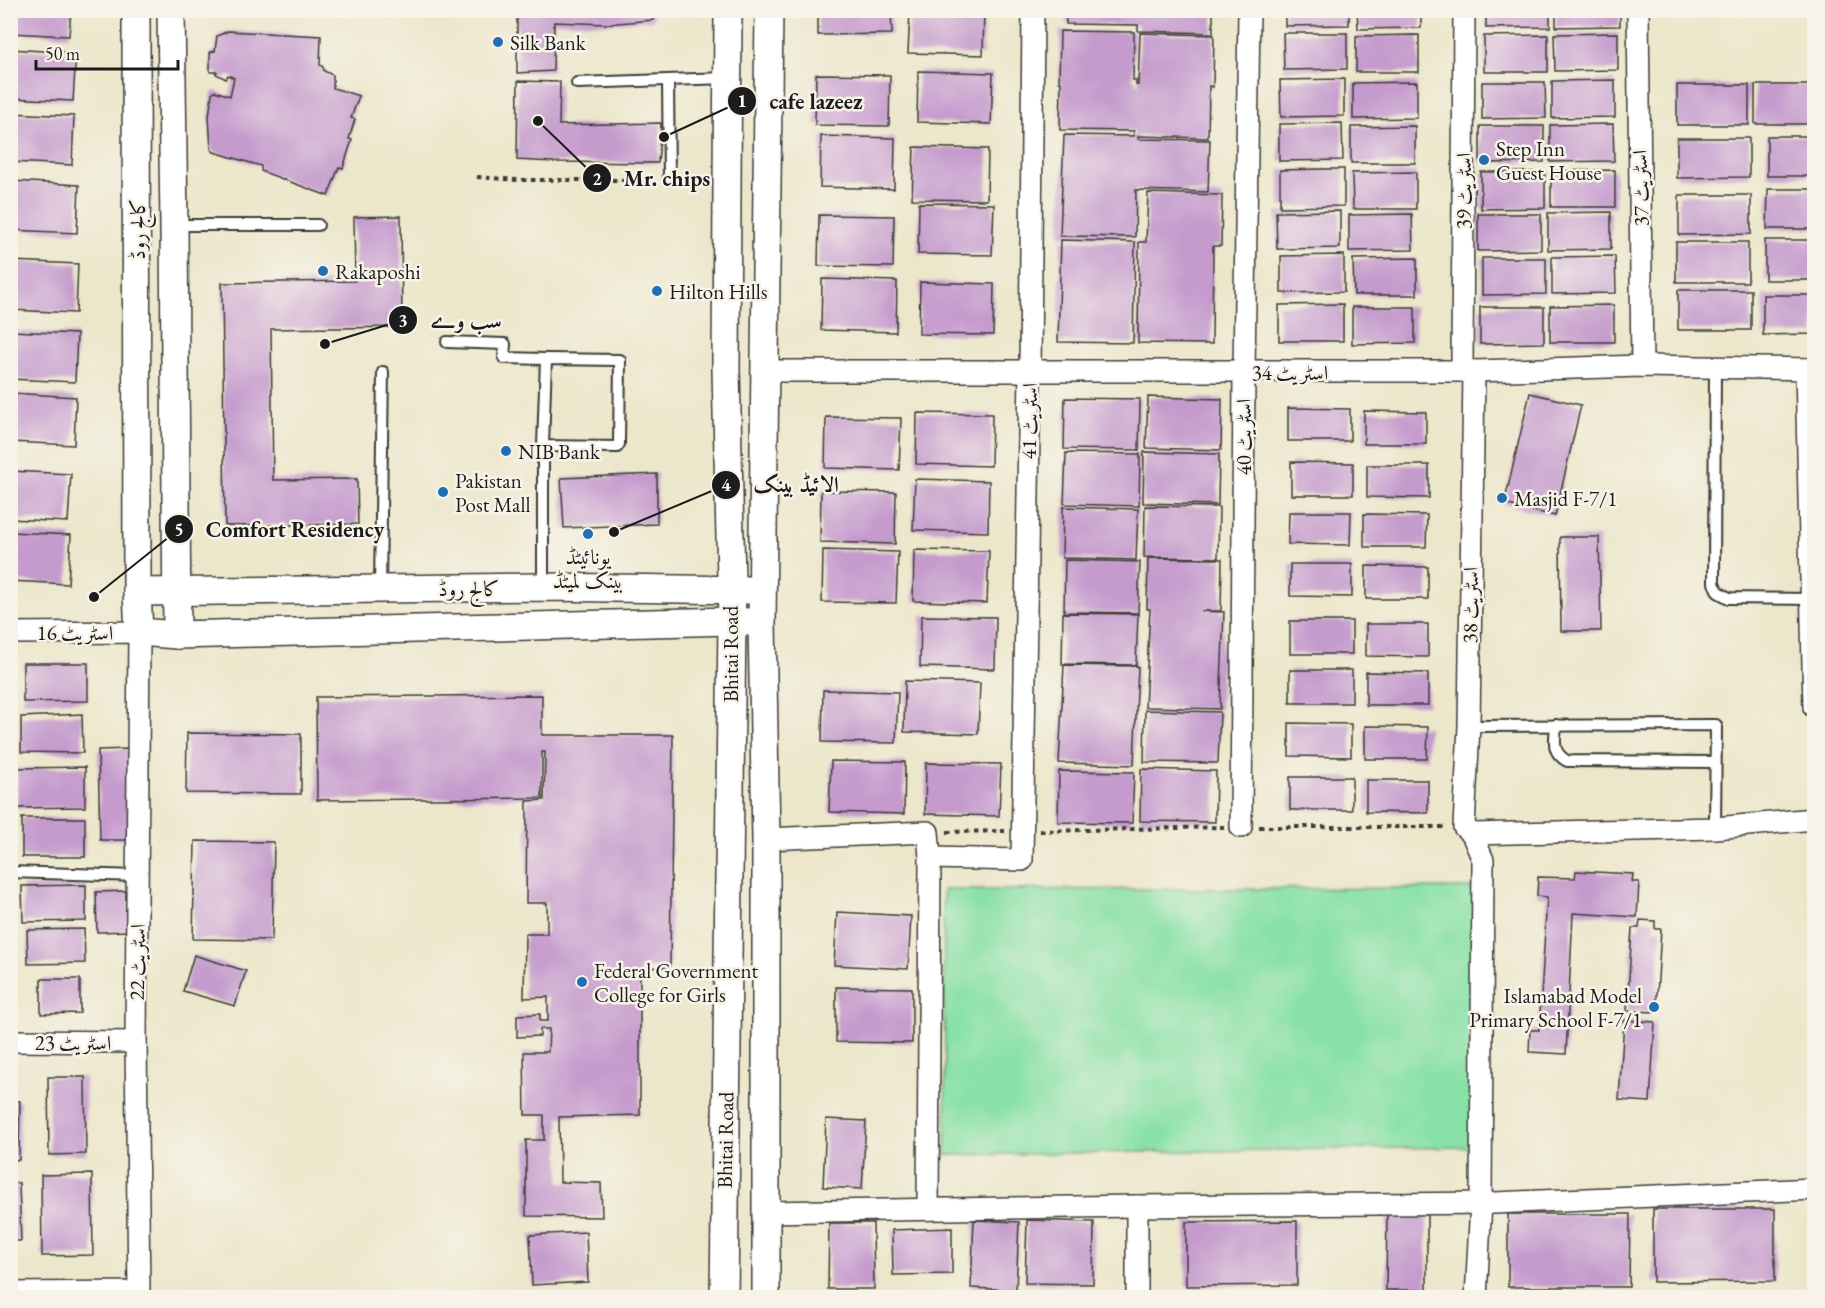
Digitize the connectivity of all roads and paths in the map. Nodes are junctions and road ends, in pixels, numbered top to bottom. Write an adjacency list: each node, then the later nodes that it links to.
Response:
1 (136, 10): 34 (street, کالج روڈ)
2 (171, 10): 15 (street, کالج روڈ)
3 (728, 10): 9 (street, Bhitai Road)
4 (769, 10): 23 (street, Bhitai Road)
5 (1033, 10): 24 (street, اسٹریٹ 41)
6 (1249, 10): 27 (street, اسٹریٹ 40)
7 (1464, 10): 25 (street, اسٹریٹ 39)
8 (1638, 10): 19 (street, اسٹریٹ 37)
9 (728, 78): 10 (lane); 14 (street, Bhitai Road)
10 (668, 80): 11 (lane); 13 (lane)
11 (577, 83)
12 (477, 177): 13 (path)
13 (669, 180): 14 (path)
14 (728, 180): 22 (street, Bhitai Road)
15 (174, 225): 16 (lane); 33 (street, کالج روڈ)
16 (318, 225)
17 (447, 342): 18 (lane)
18 (546, 359): 28 (lane); 28 (lane)
19 (1642, 366): 20 (street, اسٹریٹ 34); 25 (street, اسٹریٹ 34)
20 (1715, 366): 21 (street, اسٹریٹ 34); 35 (lane)
21 (1810, 369): 35 (street)
22 (726, 370): 23 (street); 31 (street, Bhitai Road)
23 (765, 371): 24 (street, اسٹریٹ 34); 32 (street, Bhitai Road)
24 (1030, 371): 27 (street, اسٹریٹ 34); 48 (street, اسٹریٹ 41)
25 (1468, 371): 27 (street, اسٹریٹ 34); 43 (street, اسٹریٹ 38)
26 (383, 372): 30 (lane)
27 (1244, 372): 46 (street, اسٹریٹ 40)
28 (543, 446): 29 (lane)
29 (543, 587): 30 (street, کالج روڈ); 31 (street, کالج روڈ)
30 (380, 588): 33 (street, کالج روڈ)
31 (730, 590): 32 (street, کالج روڈ); 36 (street, Bhitai Road)
32 (762, 590): 37 (street, Bhitai Road)
33 (176, 591): 34 (street, کالج روڈ); 40 (street, کالج روڈ)
34 (137, 592): 38 (street, کالج روڈ)
35 (1812, 599): 41 (street)
36 (732, 621): 37 (street, کالج روڈ); 40 (street, کالج روڈ); 63 (street, Bhitai Road)
37 (762, 623): 51 (street, Bhitai Road)
38 (139, 632): 39 (street, اسٹریٹ 16); 40 (street, کالج روڈ); 54 (street, اسٹریٹ 22)
39 (10, 633)
40 (177, 635)
41 (1815, 707)
42 (1556, 725): 43 (lane); 44 (lane); 44 (lane)
43 (1469, 726): 49 (street, اسٹریٹ 38)
44 (1715, 762): 47 (lane)
45 (1815, 819): 47 (street)
46 (1241, 827): 48 (path); 49 (path)
47 (1715, 828): 49 (street)
48 (1023, 831): 50 (path); 52 (street, اسٹریٹ 41)
49 (1468, 831): 58 (street)
50 (928, 832): 51 (street); 52 (street)
51 (765, 839): 61 (street, Bhitai Road)
52 (930, 858): 60 (street)
53 (10, 872): 54 (lane)
54 (138, 876): 56 (street, اسٹریٹ 22)
55 (10, 1041): 56 (street, اسٹریٹ 23)
56 (136, 1042): 62 (street, اسٹریٹ 22)
57 (1815, 1189): 58 (street)
58 (1481, 1202): 59 (street); 66 (street)
59 (1137, 1206): 60 (street); 65 (street)
60 (928, 1209): 61 (street)
61 (765, 1212): 64 (street, Bhitai Road)
62 (10, 1293)
63 (724, 1298)
64 (766, 1298)
65 (1137, 1298)
66 (1476, 1298)

